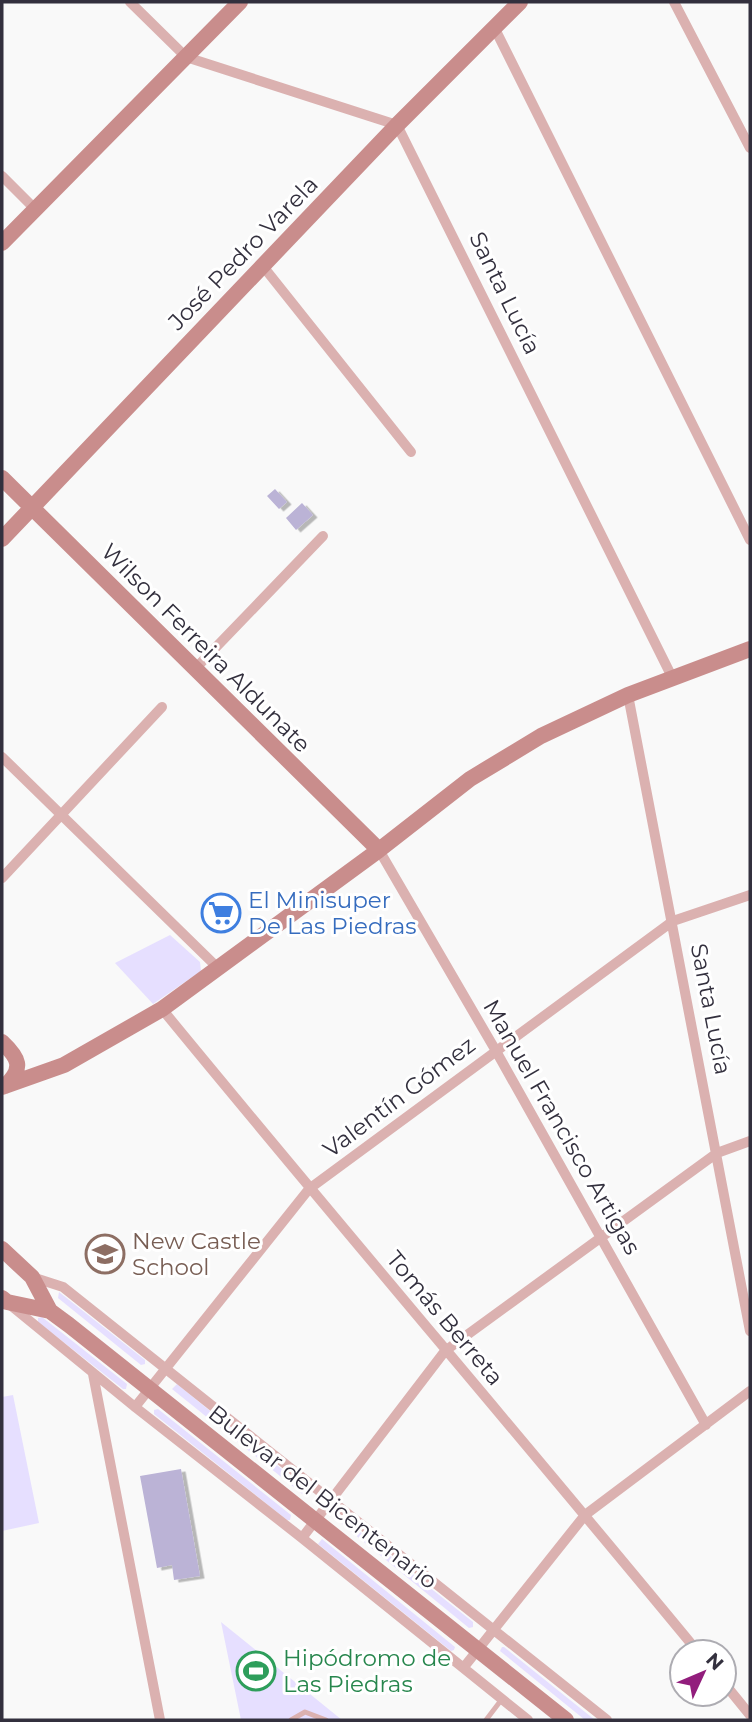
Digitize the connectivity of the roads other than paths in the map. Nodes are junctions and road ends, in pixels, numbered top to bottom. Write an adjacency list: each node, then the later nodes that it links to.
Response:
1 (130, 2): 6 (street)
2 (240, 2): 6 (street)
3 (520, 2): 5 (street, José Pedro Varela)
4 (674, 2): 8 (street)
5 (495, 29): 7 (street, José Pedro Varela); 18 (street)
6 (186, 57): 7 (street); 10 (street)
7 (397, 125): 12 (street, José Pedro Varela); 21 (street, Santa Lucía)
8 (750, 148)
9 (2, 176): 10 (street)
10 (35, 209): 11 (street)
11 (2, 243)
12 (262, 265): 13 (street); 15 (street, José Pedro Varela)
13 (411, 452)
14 (2, 478): 15 (street, Wilson Ferreira Aldunate)
15 (32, 508): 17 (street, José Pedro Varela); 20 (street, Wilson Ferreira Aldunate)
16 (323, 536): 20 (street)
17 (2, 539)
18 (750, 540)
19 (750, 649): 21 (street)
20 (194, 670): 26 (street, Wilson Ferreira Aldunate)
21 (673, 679): 22 (street)
22 (628, 695): 26 (street); 29 (street, Santa Lucía)
23 (162, 707): 25 (street)
24 (2, 757): 25 (street)
25 (61, 814): 27 (street); 30 (street)
26 (379, 850): 30 (street); 33 (street, Manuel Francisco Artigas)
27 (2, 878)
28 (750, 895): 29 (street, Valentín Gómez)
29 (673, 921): 33 (street, Valentín Gómez); 38 (street, Santa Lucía)
30 (218, 968): 31 (street)
31 (162, 1009): 35 (street); 39 (street, Tomás Berreta)
32 (2, 1042): 34 (street)
33 (496, 1051): 39 (street, Valentín Gómez); 40 (street, Manuel Francisco Artigas)
34 (16, 1055): 35 (street); 36 (street)
35 (46, 1072): 36 (street)
36 (3, 1086)
37 (750, 1141): 38 (street)
38 (717, 1153): 40 (street); 45 (street, Santa Lucía)
39 (309, 1189): 46 (street, Tomás Berreta); 47 (street, Valentín Gómez)
40 (600, 1236): 46 (street); 52 (street, Manuel Francisco Artigas)
41 (4, 1256): 42 (street, Bulevar del Bicentenario)
42 (33, 1277): 44 (street, Bulevar del Bicentenario); 47 (street)
43 (4, 1300): 44 (street, Bulevar del Bicentenario); 48 (street)
44 (50, 1311): 49 (street, Bulevar del Bicentenario)
45 (750, 1331)
46 (445, 1351): 53 (street); 54 (street, Tomás Berreta)
47 (166, 1368): 49 (street, Valentín Gómez); 53 (street)
48 (93, 1374): 51 (street); 64 (street)
49 (150, 1389): 51 (street, Valentín Gómez); 55 (street, Bulevar del Bicentenario)
50 (750, 1391): 52 (street)
51 (135, 1407): 56 (street)
52 (706, 1425): 54 (street)
53 (329, 1501): 55 (street); 57 (street)
54 (585, 1515): 57 (street); 58 (street, Tomás Berreta)
55 (316, 1519): 56 (street); 59 (street, Bulevar del Bicentenario)
56 (302, 1538): 60 (street)
57 (493, 1630): 59 (street); 70 (street)
58 (686, 1638)
59 (478, 1649): 60 (street); 69 (street, Bulevar del Bicentenario)
60 (464, 1667): 61 (street)
61 (502, 1699): 67 (lane); 68 (street)
62 (738, 1700): 63 (street)
63 (750, 1715)
64 (160, 1720)
65 (291, 1720): 66 (lane)
66 (326, 1720)
67 (486, 1720)
68 (528, 1720)
69 (566, 1720)
70 (607, 1720)

